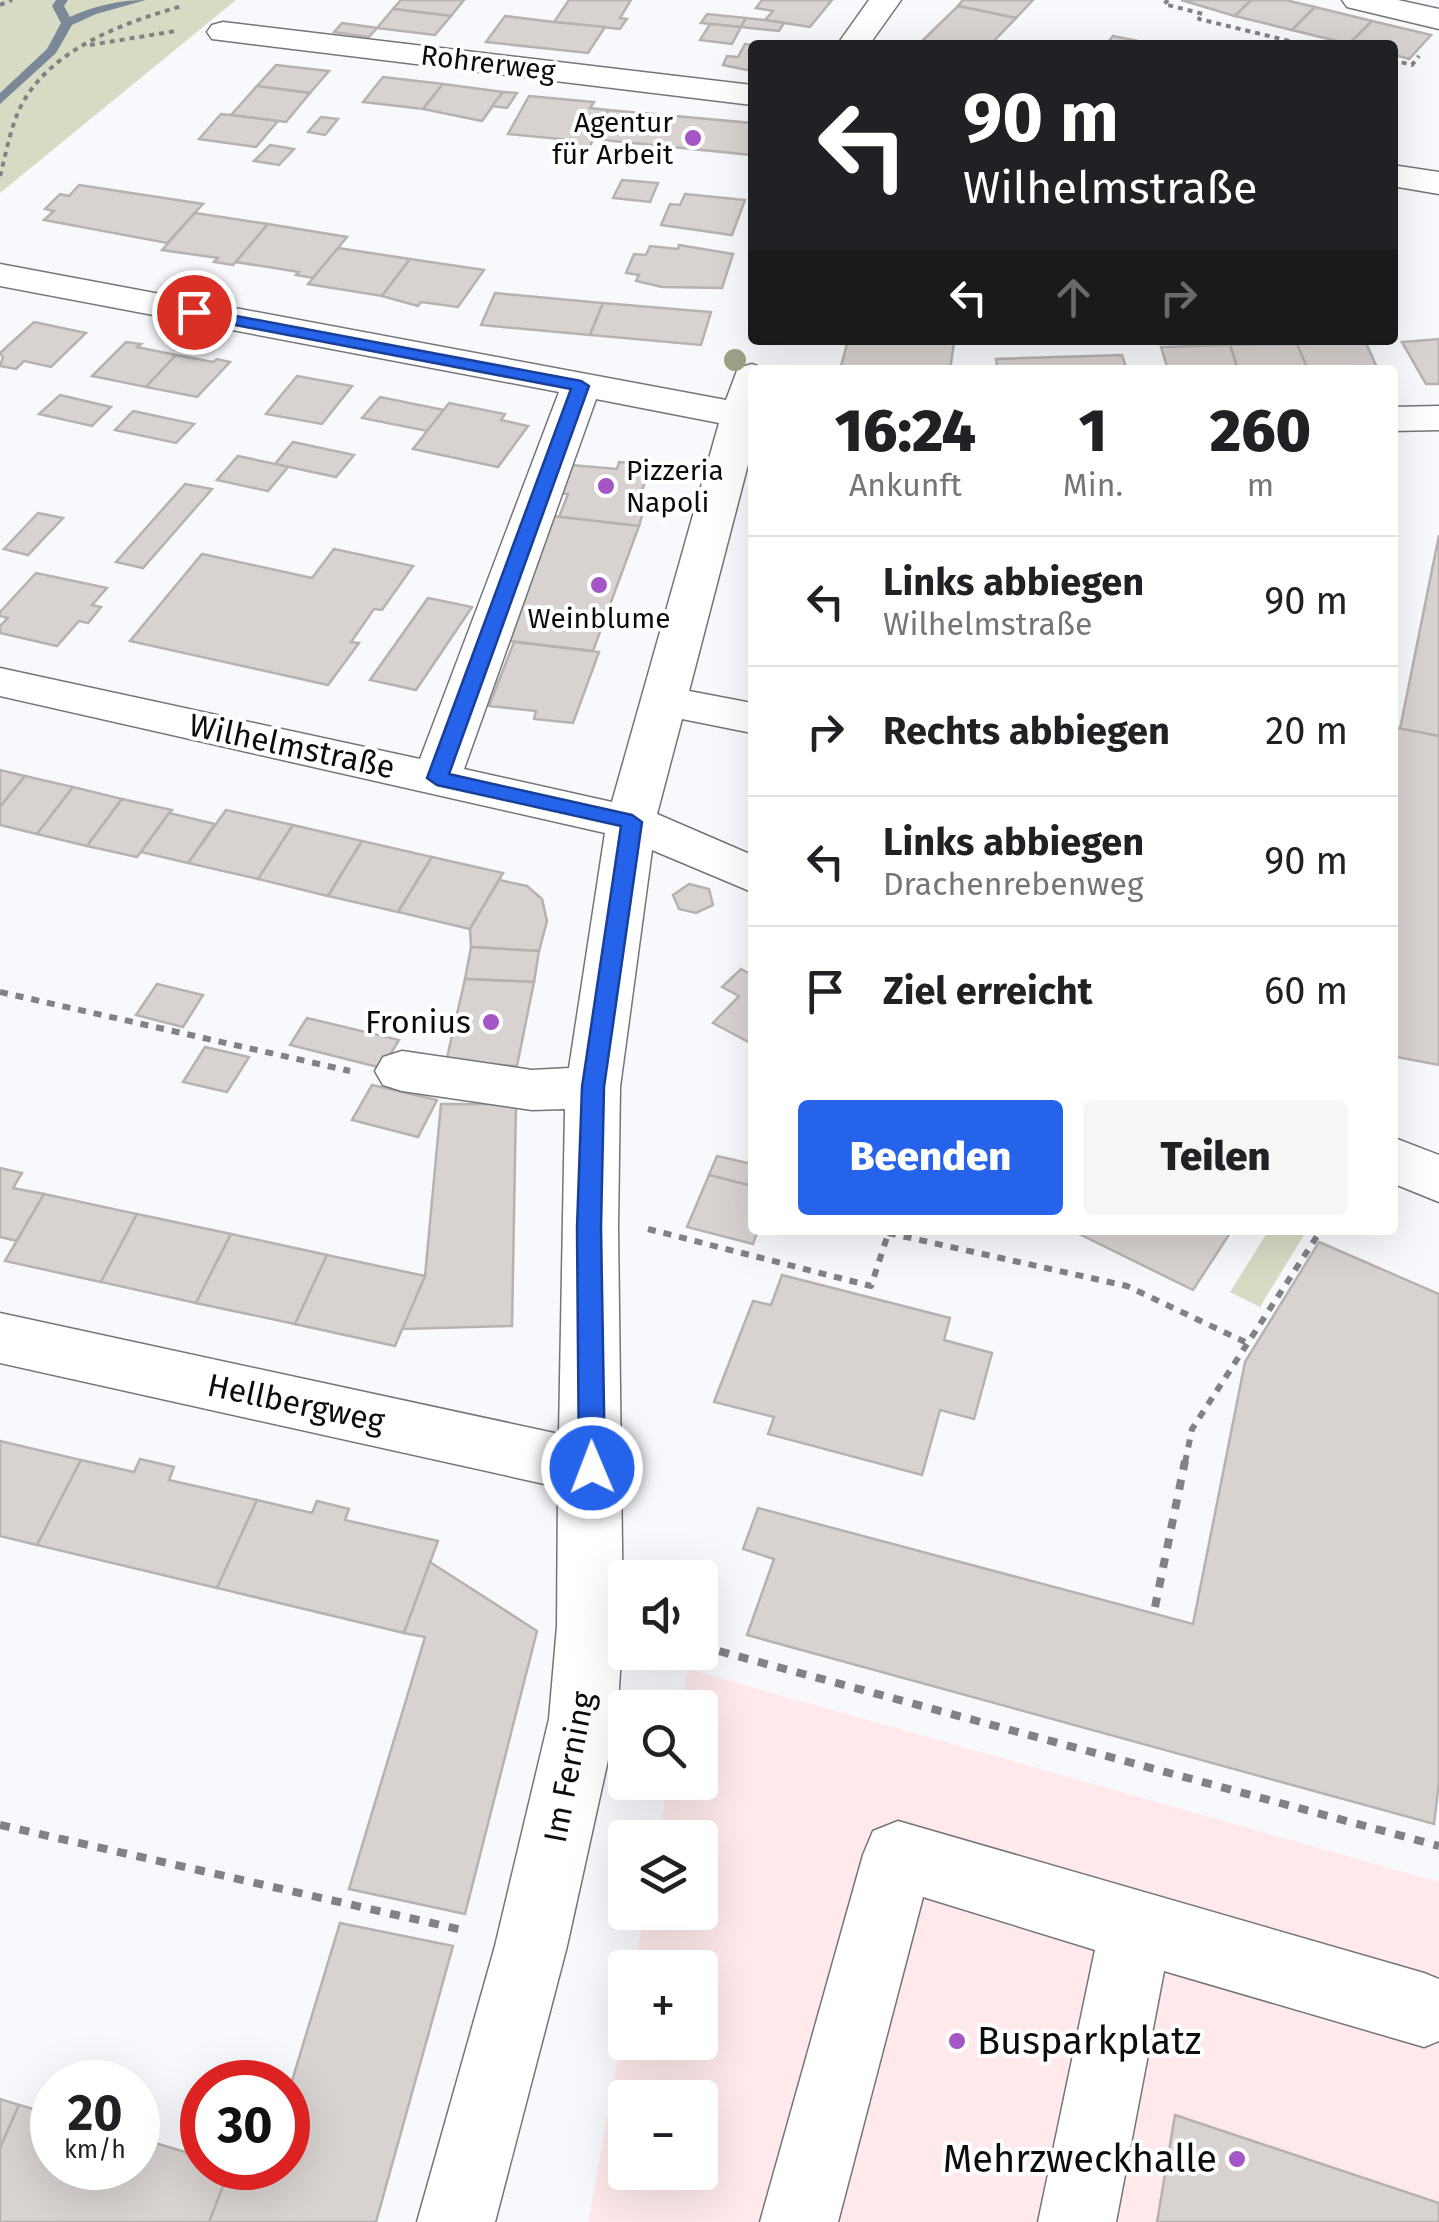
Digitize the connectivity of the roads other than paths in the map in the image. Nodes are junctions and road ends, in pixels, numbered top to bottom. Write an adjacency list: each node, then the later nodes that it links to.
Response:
1 (885, 0): 5 (street)
2 (1358, 0): 3 (street)
3 (1439, 19)
4 (223, 32): 6 (street, Rohrerweg)
5 (857, 40)
6 (748, 94)
7 (1398, 176): 8 (street)
8 (1439, 183)
9 (0, 276): 10 (street)
10 (581, 386): 11 (street); 18 (street)
11 (748, 395)
12 (748, 402): 16 (street, Im Ferning)
13 (1439, 418): 14 (street)
14 (1398, 419)
15 (0, 682): 18 (street, Wilhelmstraße)
16 (663, 701): 17 (street); 19 (street, Im Ferning)
17 (748, 717)
18 (437, 778): 19 (street, Wilhelmstraße)
19 (632, 822): 20 (street, Wilhelmstraße); 22 (street, Im Ferning)
20 (748, 873)
21 (402, 1071): 22 (street)
22 (593, 1087): 26 (street, Im Ferning)
23 (1398, 1161): 24 (street)
24 (1439, 1180)
25 (0, 1338): 26 (street, Hellbergweg)
26 (592, 1468): 29 (street, Im Ferning)
27 (1136, 1927): 28 (street); 30 (street); 31 (street)
28 (1424, 2010)
29 (456, 2222)
30 (799, 2222)
31 (1076, 2222)

